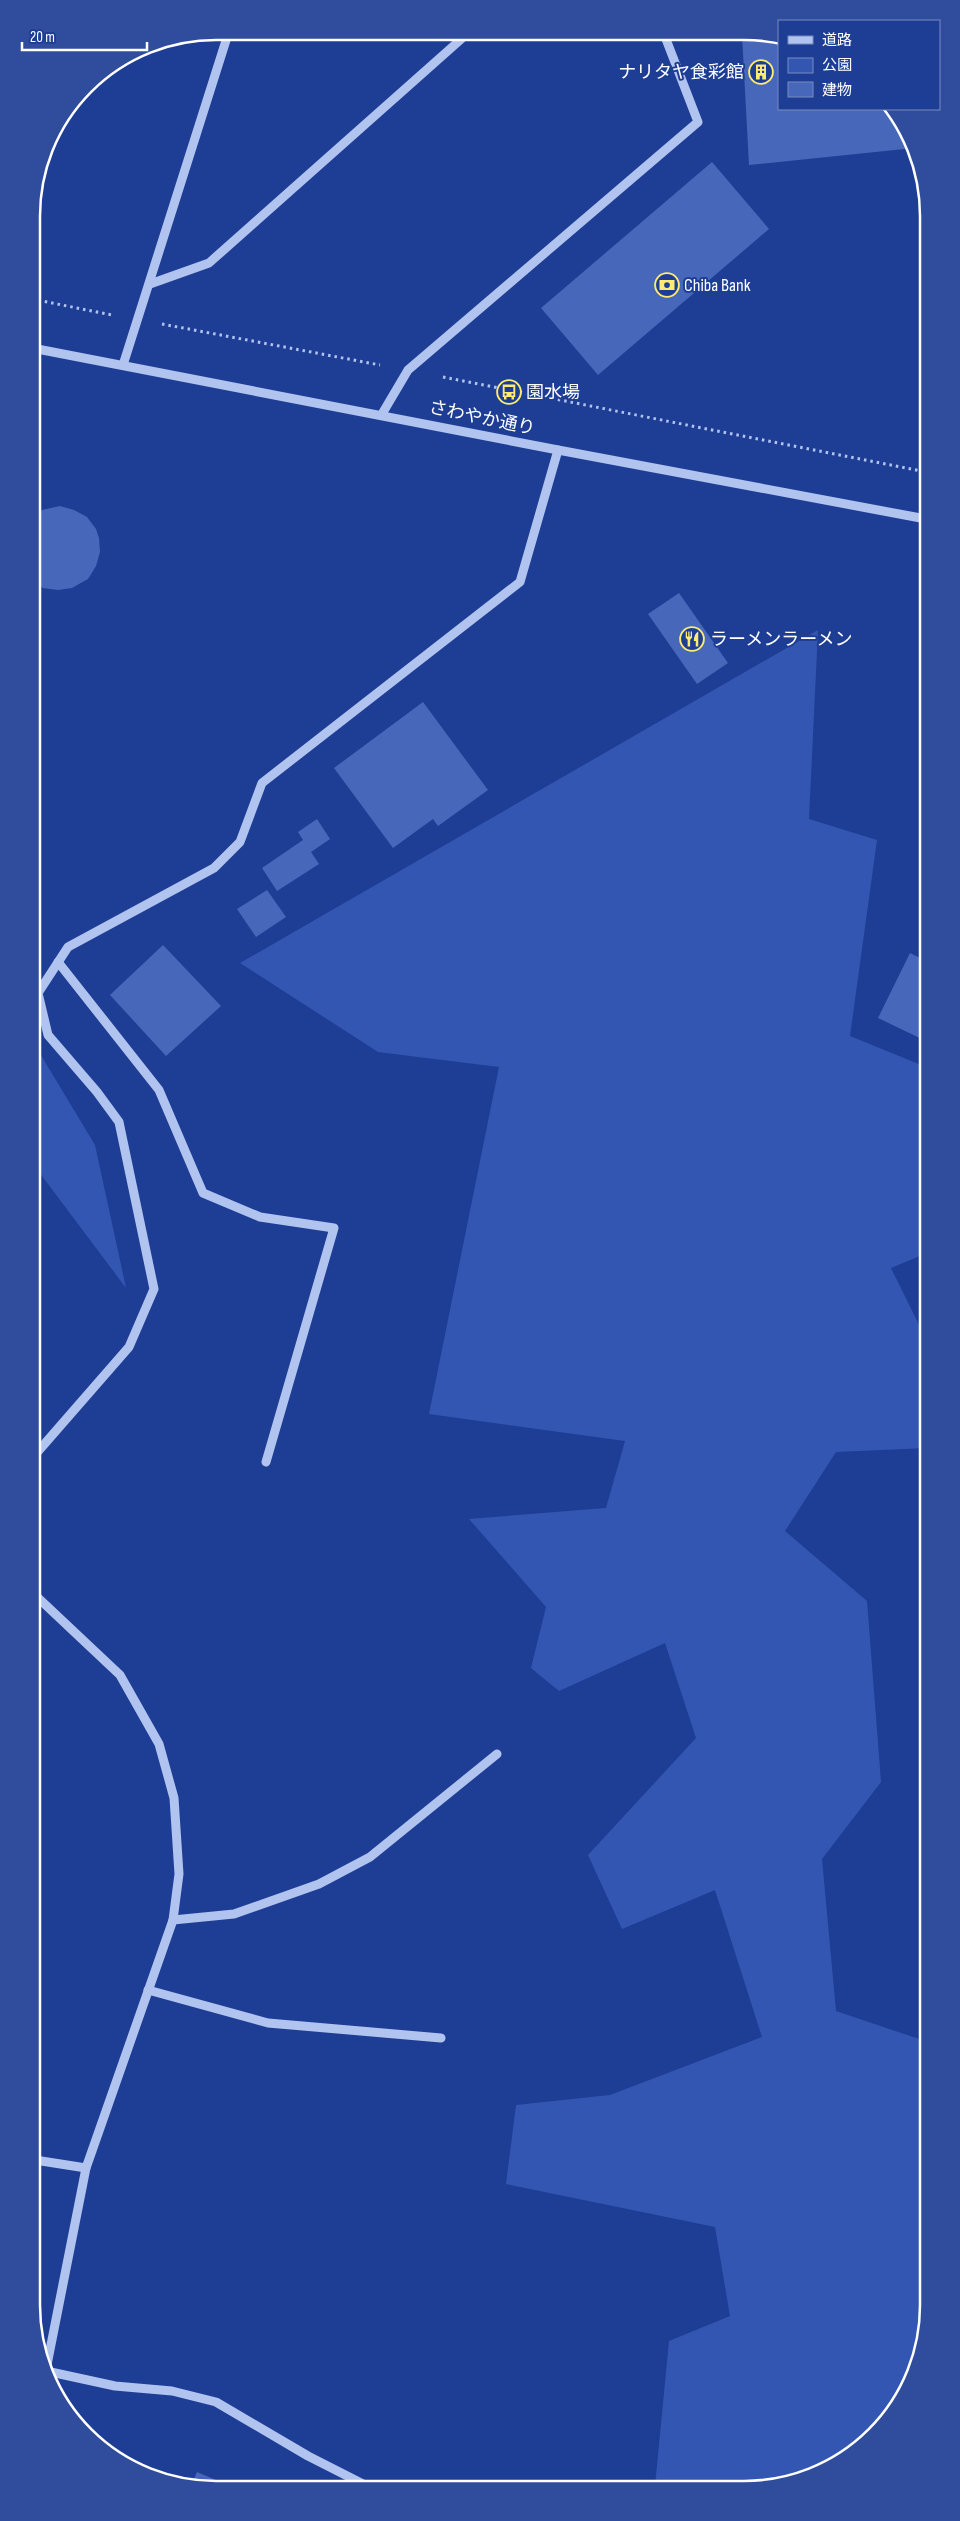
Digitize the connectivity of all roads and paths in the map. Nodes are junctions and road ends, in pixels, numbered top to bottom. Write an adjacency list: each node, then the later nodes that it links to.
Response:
1 (226, 40): 4 (street)
2 (460, 40): 4 (street)
3 (666, 40): 9 (street)
4 (150, 284): 6 (street)
5 (40, 301): 6 (path)
6 (138, 320): 8 (street); 9 (path)
7 (40, 349): 8 (street, さわやか通り)
8 (123, 365): 10 (street, さわやか通り)
9 (408, 370): 10 (street); 12 (path)
10 (382, 414): 11 (street, さわやか通り)
11 (558, 450): 13 (street, さわやか通り); 14 (street)
12 (920, 471)
13 (920, 517)
14 (58, 962): 15 (street); 18 (street)
15 (40, 990)
16 (40, 1001): 17 (street)
17 (40, 1449)
18 (266, 1462)
19 (40, 1600): 21 (street)
20 (497, 1754): 21 (street)
21 (173, 1920): 22 (street)
22 (148, 1990): 23 (street); 25 (street)
23 (440, 2038)
24 (40, 2161): 25 (street)
25 (86, 2168): 26 (street)
26 (48, 2359)
27 (53, 2373): 28 (street)
28 (357, 2481)

